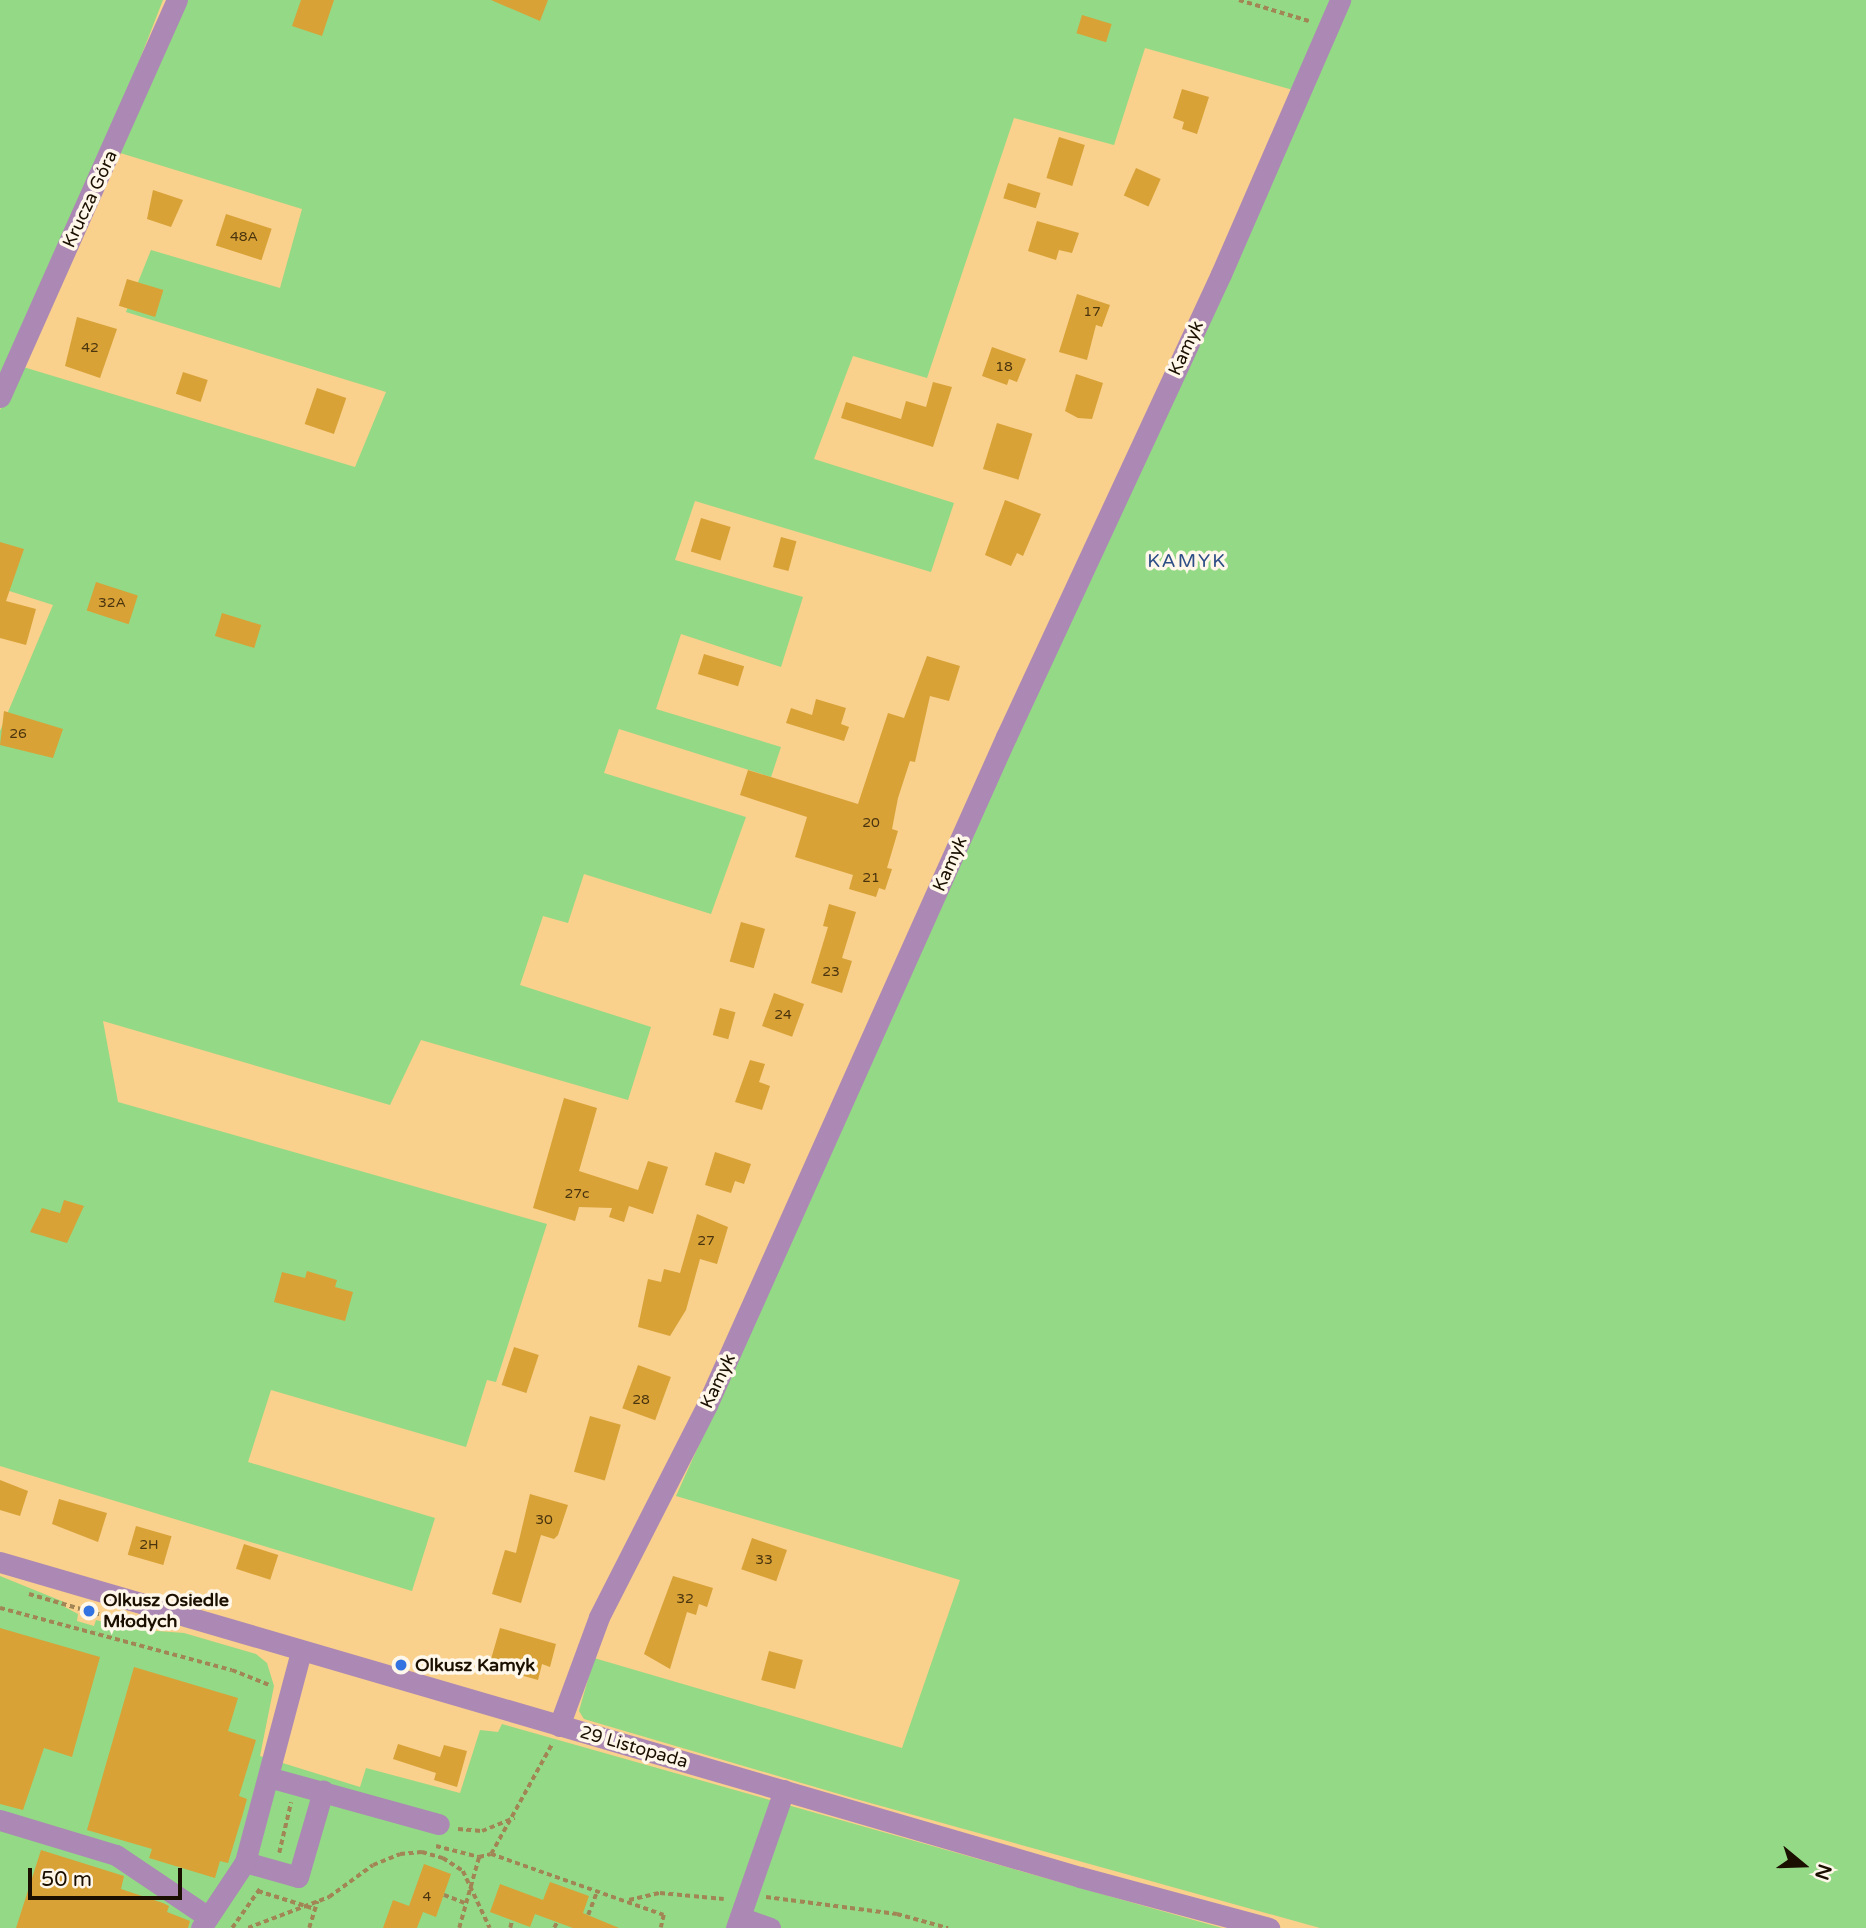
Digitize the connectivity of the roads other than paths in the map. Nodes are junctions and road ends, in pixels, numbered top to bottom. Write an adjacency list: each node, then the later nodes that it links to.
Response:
1 (177, 0): 3 (street, Krucza Góra)
2 (1340, 0): 6 (street, Kamyk)
3 (0, 397)
4 (0, 1562): 5 (street, 29 Listopada)
5 (301, 1651): 6 (street, 29 Listopada); 7 (street)
6 (559, 1726): 8 (street, 29 Listopada)
7 (278, 1779): 9 (street); 12 (street)
8 (784, 1790): 14 (street); 16 (street, 29 Listopada)
9 (323, 1791): 11 (street); 12 (street)
10 (0, 1820): 13 (street)
11 (439, 1824)
12 (245, 1862): 13 (street)
13 (204, 1923)
14 (738, 1923): 15 (street)
15 (770, 1928)
16 (1269, 1928)

